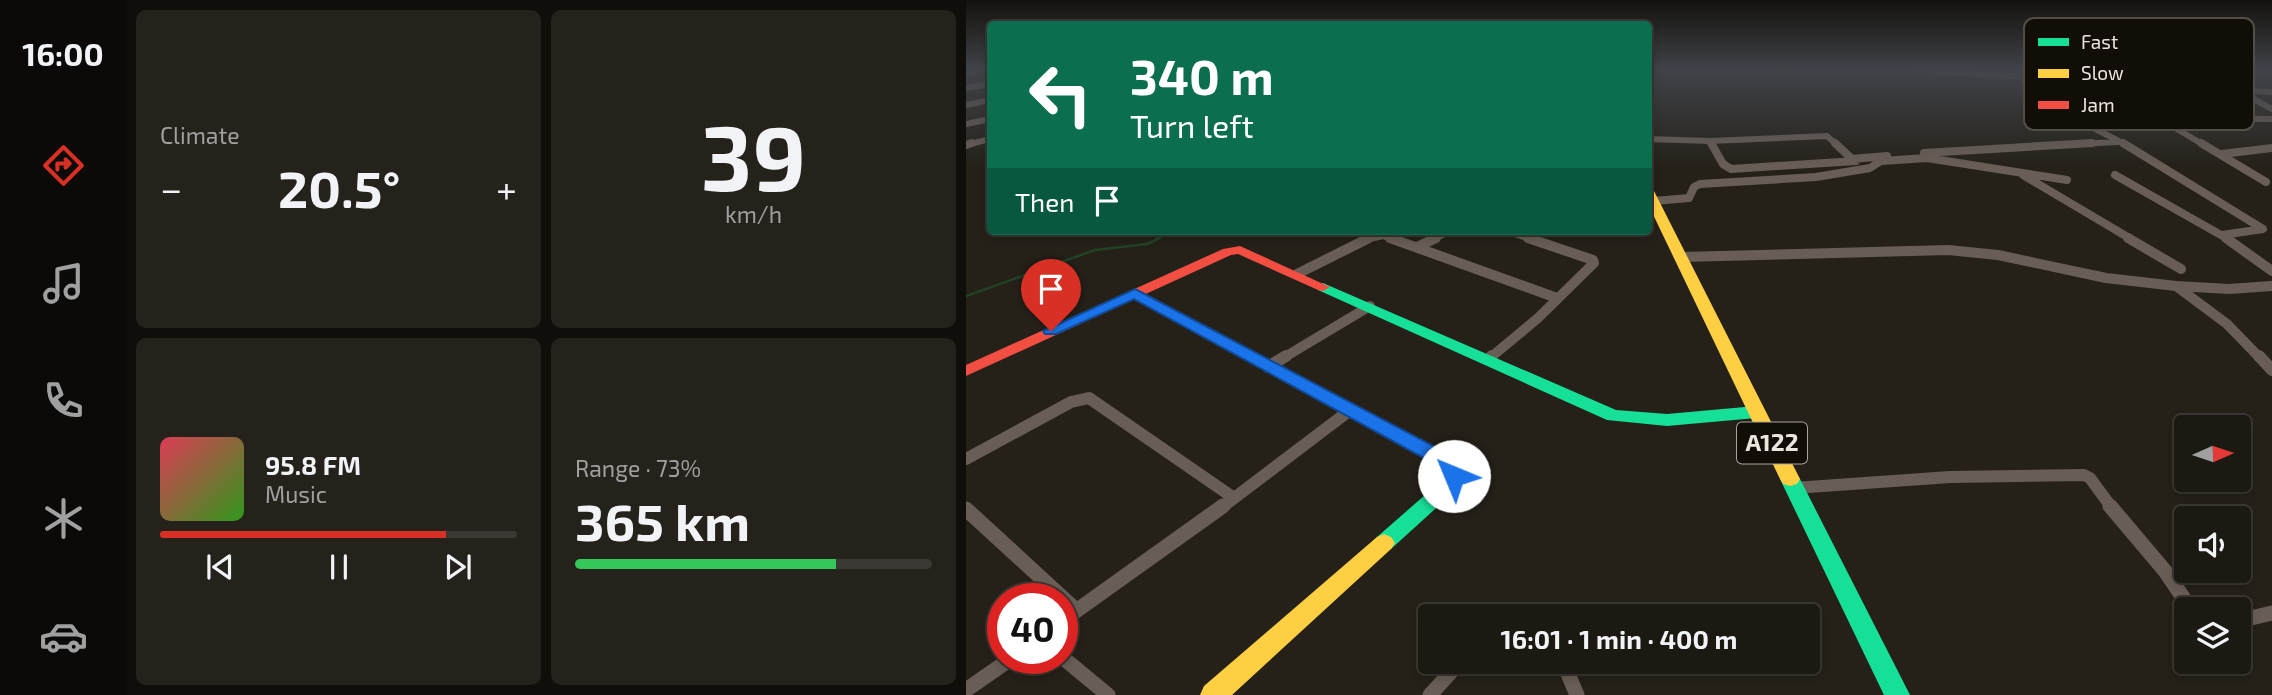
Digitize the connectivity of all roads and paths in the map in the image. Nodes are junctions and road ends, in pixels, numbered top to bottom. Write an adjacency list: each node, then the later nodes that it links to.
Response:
1 (2254, 119): 2 (street); 5 (street)
2 (2272, 119)
3 (987, 120): 4 (street)
4 (966, 124)
5 (2272, 128)
6 (2099, 130): 11 (street)
7 (2180, 130): 14 (street)
8 (1652, 139): 9 (street)
9 (1710, 141): 15 (street); 15 (street)
10 (987, 142): 12 (street)
11 (2120, 142): 15 (street); 25 (street)
12 (966, 145)
13 (2272, 148): 14 (street)
14 (2222, 154): 20 (street)
15 (1852, 160): 16 (street)
16 (1881, 161): 17 (street); 21 (street)
17 (2018, 171): 19 (street); 28 (street)
18 (2115, 175): 25 (street)
19 (2067, 180)
20 (2266, 182)
21 (1652, 196)
22 (1652, 198): 27 (main road, A122)
23 (1441, 235): 26 (street)
24 (1520, 235): 34 (street)
25 (2222, 235): 29 (street)
26 (1419, 246): 30 (street); 34 (street)
27 (1681, 257): 31 (street); 41 (main road, A122)
28 (2181, 269)
29 (2272, 271)
30 (1297, 274): 33 (main road); 35 (main road)
31 (2176, 286): 32 (street); 38 (street)
32 (2272, 286)
33 (1135, 293): 37 (main road); 39 (main road)
34 (1557, 298): 36 (street)
35 (1370, 306): 36 (main road); 37 (street)
36 (1489, 359): 41 (main road)
37 (1268, 367): 40 (main road)
38 (2272, 370)
39 (966, 371)
40 (1349, 411): 44 (street); 57 (main road)
41 (1756, 412): 43 (main road, A122)
42 (966, 459): 44 (street)
43 (1794, 488): 47 (street); 60 (main road, A122)
44 (1234, 498): 48 (street)
45 (966, 509): 46 (street)
46 (1047, 583)
47 (2183, 597)
48 (1078, 609)
49 (2272, 613): 50 (street)
50 (2251, 618)
51 (1078, 670): 56 (street)
52 (989, 674): 55 (street)
53 (1449, 674): 58 (street)
54 (1568, 674): 59 (street)
55 (966, 690)
56 (1108, 695)
57 (1213, 695)
58 (1430, 695)
59 (1577, 695)
60 (1897, 695)

